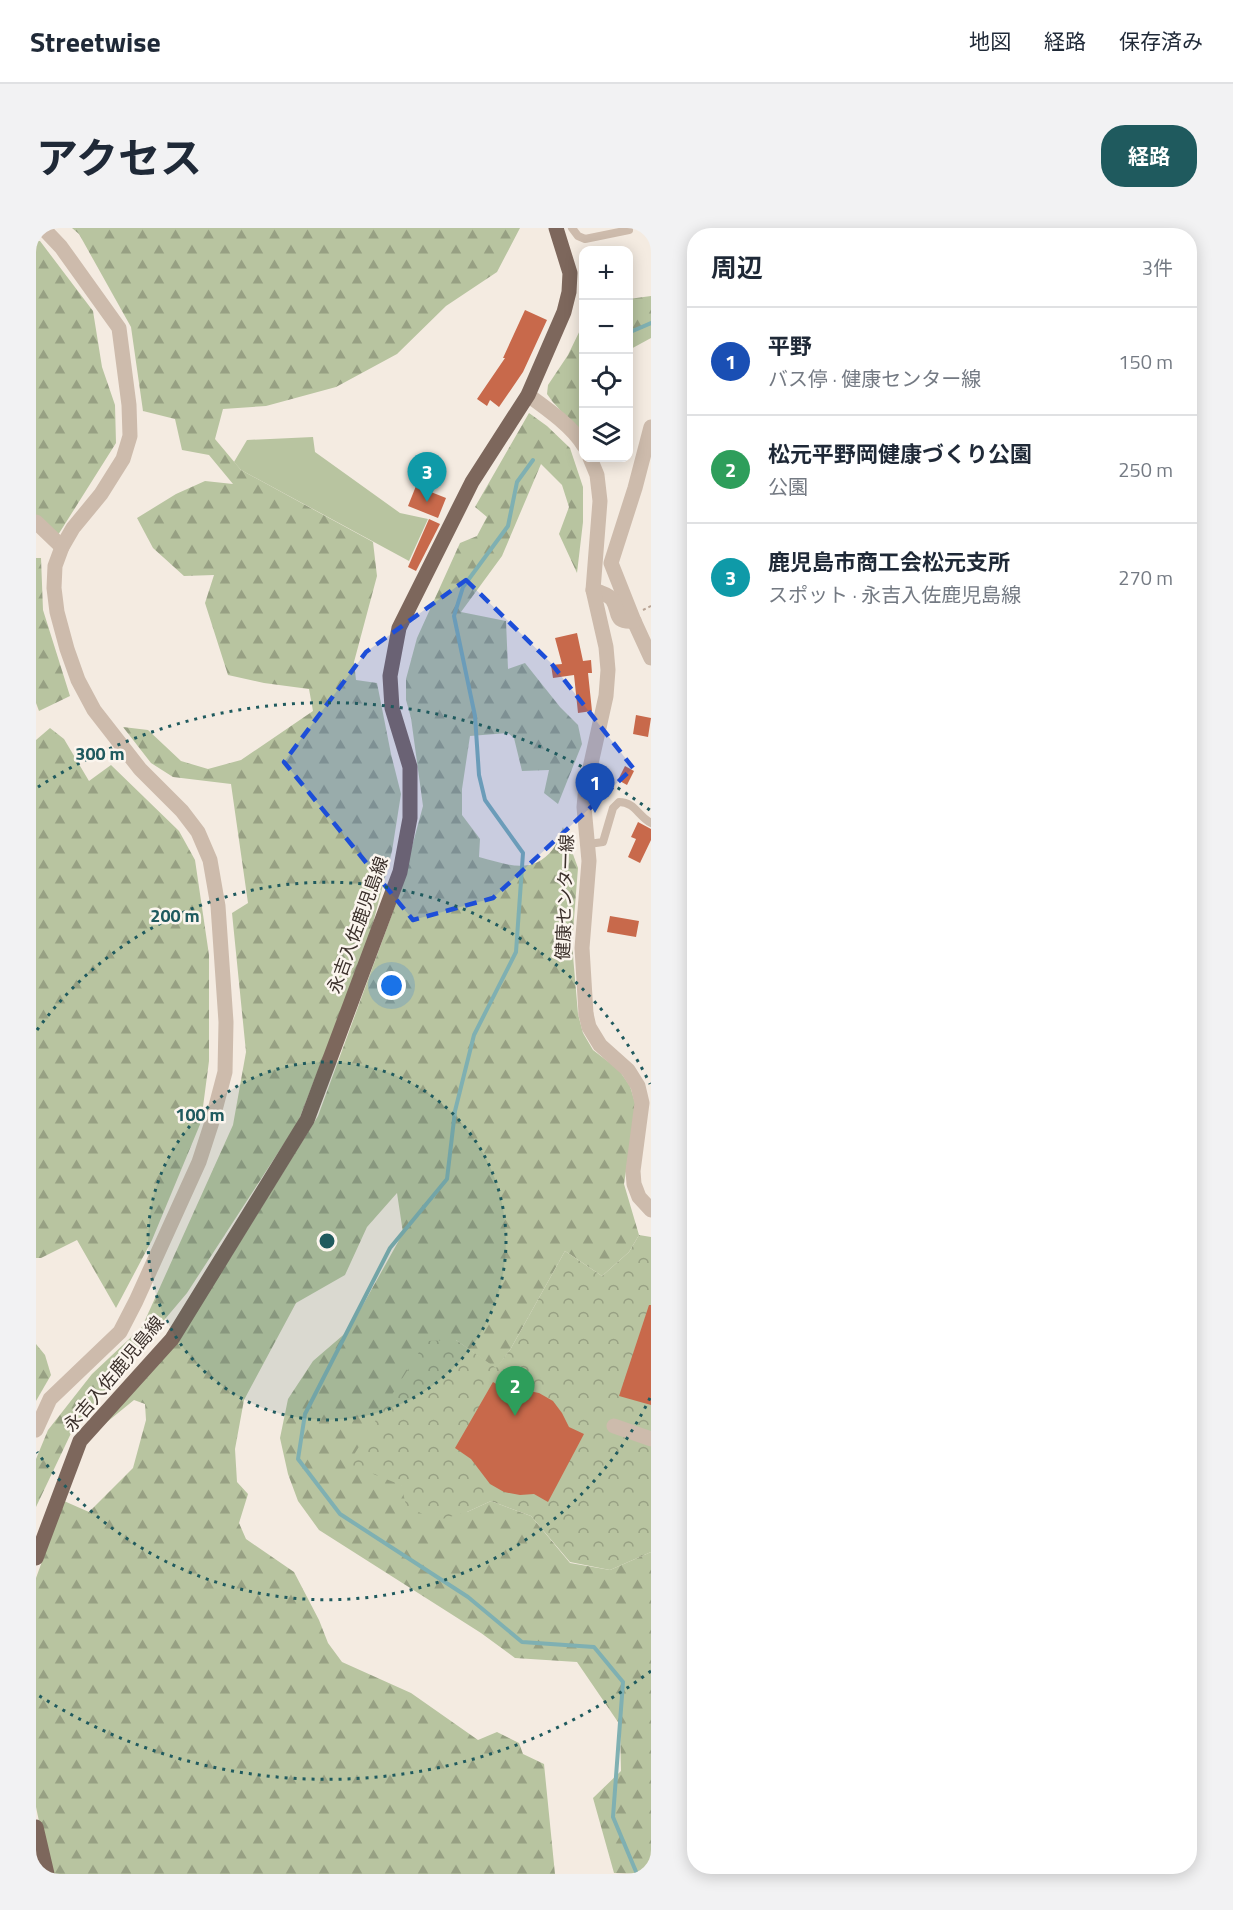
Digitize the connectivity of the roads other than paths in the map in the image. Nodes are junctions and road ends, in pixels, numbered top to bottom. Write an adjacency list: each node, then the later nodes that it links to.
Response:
1 (43, 228): 10 (street)
2 (556, 228): 5 (main road, 永吉入佐鹿児島線)
3 (572, 228): 4 (lane)
4 (629, 230)
5 (528, 395): 7 (street); 20 (main road, 永吉入佐鹿児島線)
6 (651, 427): 12 (street)
7 (579, 439)
8 (592, 462): 11 (street, 健康センター線)
9 (36, 522): 10 (street)
10 (62, 546): 18 (street)
11 (593, 590): 12 (street); 15 (street, 健康センター線)
12 (634, 621): 13 (street)
13 (651, 658)
14 (651, 823): 15 (lane)
15 (589, 844): 16 (street, 健康センター線)
16 (651, 1210)
17 (614, 1426): 19 (street)
18 (36, 1430)
19 (651, 1439)
20 (36, 1558)
21 (36, 1827): 22 (main road)
22 (47, 1874)

